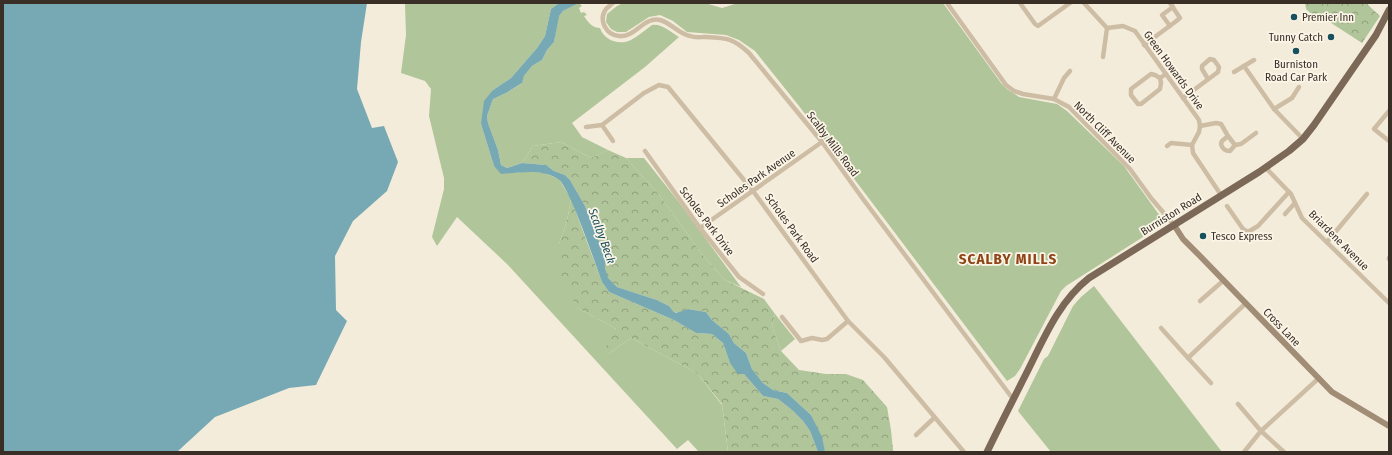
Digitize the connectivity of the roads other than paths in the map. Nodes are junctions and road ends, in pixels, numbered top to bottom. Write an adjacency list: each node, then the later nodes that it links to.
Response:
1 (613, 3): 33 (street, Scalby Mills Road)
2 (947, 3): 22 (street, North Cliff Avenue)
3 (1020, 3): 4 (street)
4 (1070, 3)
5 (1084, 3): 10 (street)
6 (1172, 5): 9 (street); 9 (street)
7 (1389, 10): 8 (main road, Burniston Road)
8 (1387, 20): 30 (main road, Burniston Road)
9 (1170, 26): 11 (street)
10 (1107, 28): 11 (street, Green Howards Drive); 12 (street)
11 (1144, 45): 17 (street, Green Howards Drive)
12 (1103, 57)
13 (1254, 60): 14 (street)
14 (1244, 66): 16 (street); 23 (street)
15 (1070, 72): 22 (street)
16 (1234, 72)
17 (1166, 74): 18 (street); 21 (street, Green Howards Drive)
18 (1160, 78): 18 (street)
19 (1208, 79): 21 (street)
20 (1299, 87): 23 (street)
21 (1183, 98): 26 (street, Green Howards Drive)
22 (1054, 99): 46 (street, North Cliff Avenue)
23 (1274, 109): 30 (street)
24 (1389, 111): 32 (street)
25 (602, 125): 27 (street, Scholes Park Road); 31 (street); 39 (street, Scholes Park Road)
26 (1200, 126): 29 (street); 34 (street, Green Howards Drive)
27 (586, 128)
28 (1256, 134): 35 (street)
29 (1228, 136): 35 (street); 35 (street)
30 (1303, 139): 38 (main road, Burniston Road)
31 (613, 141)
32 (1389, 141)
33 (822, 142): 39 (street, Scholes Park Avenue); 60 (street, Scalby Mills Road)
34 (1192, 145): 36 (street); 42 (street)
35 (1235, 145)
36 (1167, 146)
37 (645, 151): 47 (street, Scholes Park Drive)
38 (1265, 167): 40 (street, Briardene Avenue); 42 (main road, Burniston Road)
39 (753, 191): 47 (street, Scholes Park Avenue); 55 (street, Scholes Park Road)
40 (1288, 192): 43 (street, Briardene Avenue); 44 (street)
41 (1367, 194): 48 (street)
42 (1222, 195): 46 (main road, Burniston Road)
43 (1295, 204): 45 (street); 48 (street, Briardene Avenue)
44 (1227, 206)
45 (1286, 214)
46 (1174, 225): 49 (street, Cross Lane); 60 (main road, Burniston Road)
47 (700, 228): 50 (street, Scholes Park Drive)
48 (1327, 242): 53 (street, Briardene Avenue)
49 (1224, 280): 51 (street); 52 (street, Cross Lane)
50 (764, 294)
51 (1200, 301)
52 (1246, 303): 57 (street); 58 (street, Cross Lane)
53 (1389, 303)
54 (782, 317): 55 (street)
55 (848, 320): 62 (street, Scholes Park Road)
56 (1161, 328): 57 (street)
57 (1188, 358): 59 (street)
58 (1318, 378): 63 (street, Cross Lane); 64 (street)
59 (1211, 383)
60 (1013, 399): 67 (main road, Burniston Road)
61 (1238, 404): 64 (street)
62 (934, 418): 65 (street); 66 (street, Scholes Park Road)
63 (1389, 426)
64 (1261, 431): 68 (street); 69 (street)
65 (916, 435)
66 (964, 452)
67 (987, 452)
68 (1244, 452)
69 (1284, 452)

